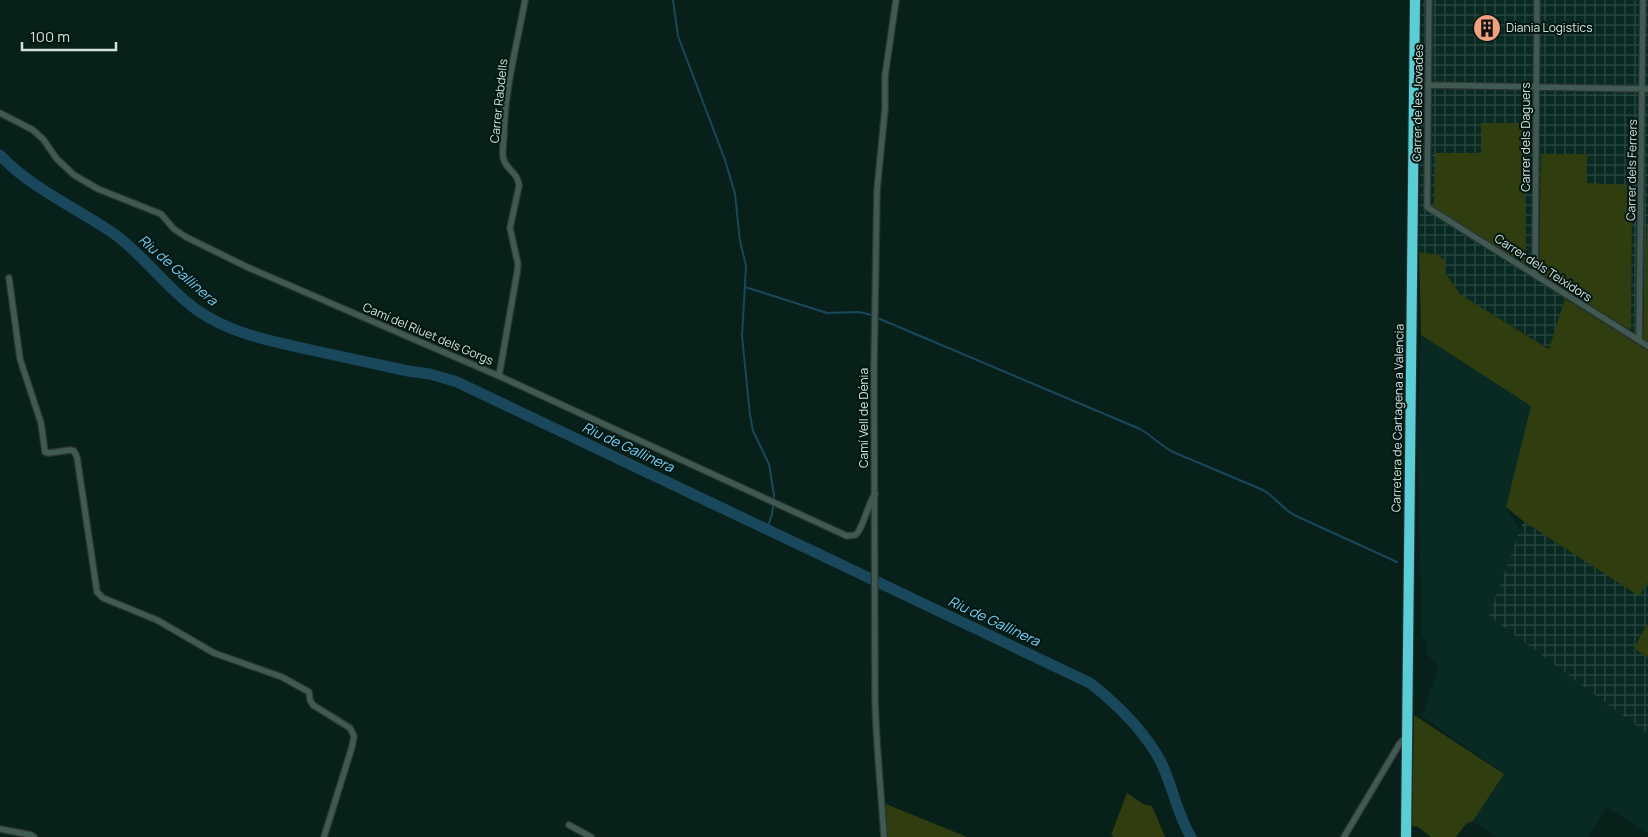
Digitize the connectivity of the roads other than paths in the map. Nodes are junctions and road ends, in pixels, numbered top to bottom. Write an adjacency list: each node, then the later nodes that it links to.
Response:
1 (525, 0): 16 (street, Carrer Rabdells)
2 (896, 0): 17 (street, Camí Vell de Dénia)
3 (1415, 0): 20 (highway, Carretera de Cartagena a Valencia)
4 (1429, 0): 7 (street, Carrer de les Jovades)
5 (1537, 0): 8 (street, Carrer dels Daguers)
6 (1643, 0): 9 (street, Carrer dels Ferrers)
7 (1428, 85): 8 (street); 11 (street, Carrer de les Jovades)
8 (1536, 87): 9 (street); 12 (street, Carrer dels Daguers)
9 (1645, 88): 14 (street, Carrer dels Ferrers)
10 (0, 113): 16 (street, Camí del Riuet dels Gorgs)
11 (1427, 207): 12 (street, Carrer dels Teixidors)
12 (1535, 274): 14 (street, Carrer dels Teixidors)
13 (9, 278): 24 (street)
14 (1639, 340): 15 (street, Carrer dels Teixidors)
15 (1648, 346)
16 (499, 376): 19 (street, Camí del Riuet dels Gorgs)
17 (875, 494): 18 (street, Camí Vell de Dénia); 19 (street)
18 (875, 520): 19 (street, Camí del Riuet dels Gorgs); 26 (street, Camí Vell de Dénia)
19 (863, 522)
20 (1407, 736): 27 (street); 28 (highway, Carretera de Cartagena a Valencia)
21 (569, 825): 25 (street)
22 (0, 829): 23 (street)
23 (34, 837)
24 (324, 837)
25 (591, 837)
26 (884, 837)
27 (1344, 837)
28 (1406, 837)

